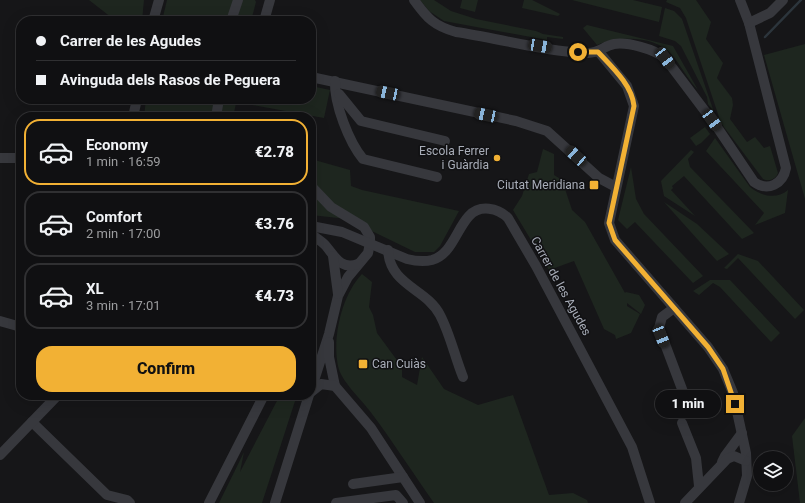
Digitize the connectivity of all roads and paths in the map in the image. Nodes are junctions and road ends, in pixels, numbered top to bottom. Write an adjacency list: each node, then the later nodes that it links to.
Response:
1 (159, 0): 7 (street)
2 (238, 0): 8 (street)
3 (270, 0): 9 (street)
4 (414, 0): 11 (street)
5 (740, 0): 10 (street)
6 (783, 0): 10 (street)
7 (154, 16)
8 (233, 16)
9 (265, 16)
10 (749, 23): 11 (street)
11 (598, 52): 18 (street)
12 (316, 79): 13 (street)
13 (335, 85): 14 (street); 17 (street); 18 (street)
14 (445, 141)
15 (0, 158): 16 (street)
16 (16, 158)
17 (438, 177)
18 (616, 187): 27 (street)
19 (316, 191): 22 (street)
20 (316, 227): 22 (street, Carrer de les Agudes)
21 (316, 238): 24 (street)
22 (370, 243): 23 (street, Carrer de les Agudes); 25 (street)
23 (388, 250): 32 (street); 54 (street, Carrer de les Agudes)
24 (333, 256): 25 (street); 26 (street)
25 (358, 264): 26 (street)
26 (338, 296): 30 (street)
27 (674, 308): 38 (street); 41 (street)
28 (0, 321): 29 (street)
29 (16, 326)
30 (329, 334): 31 (street); 33 (street)
31 (316, 375)
32 (463, 377)
33 (335, 386): 34 (street); 45 (street)
34 (316, 388)
35 (53, 400): 39 (street)
36 (262, 400): 49 (street)
37 (307, 400): 50 (street)
38 (688, 405)
39 (32, 422): 42 (street); 48 (street)
40 (682, 423): 47 (street)
41 (742, 432): 43 (street); 44 (street)
42 (0, 454)
43 (746, 461): 44 (street); 56 (street)
44 (722, 462): 47 (street)
45 (403, 477): 46 (street); 53 (street)
46 (353, 484)
47 (699, 486): 55 (street)
48 (130, 503)
49 (210, 503)
50 (275, 503)
51 (336, 503): 52 (street)
52 (403, 503)
53 (420, 503)
54 (650, 503)
55 (684, 503)
56 (739, 503)

